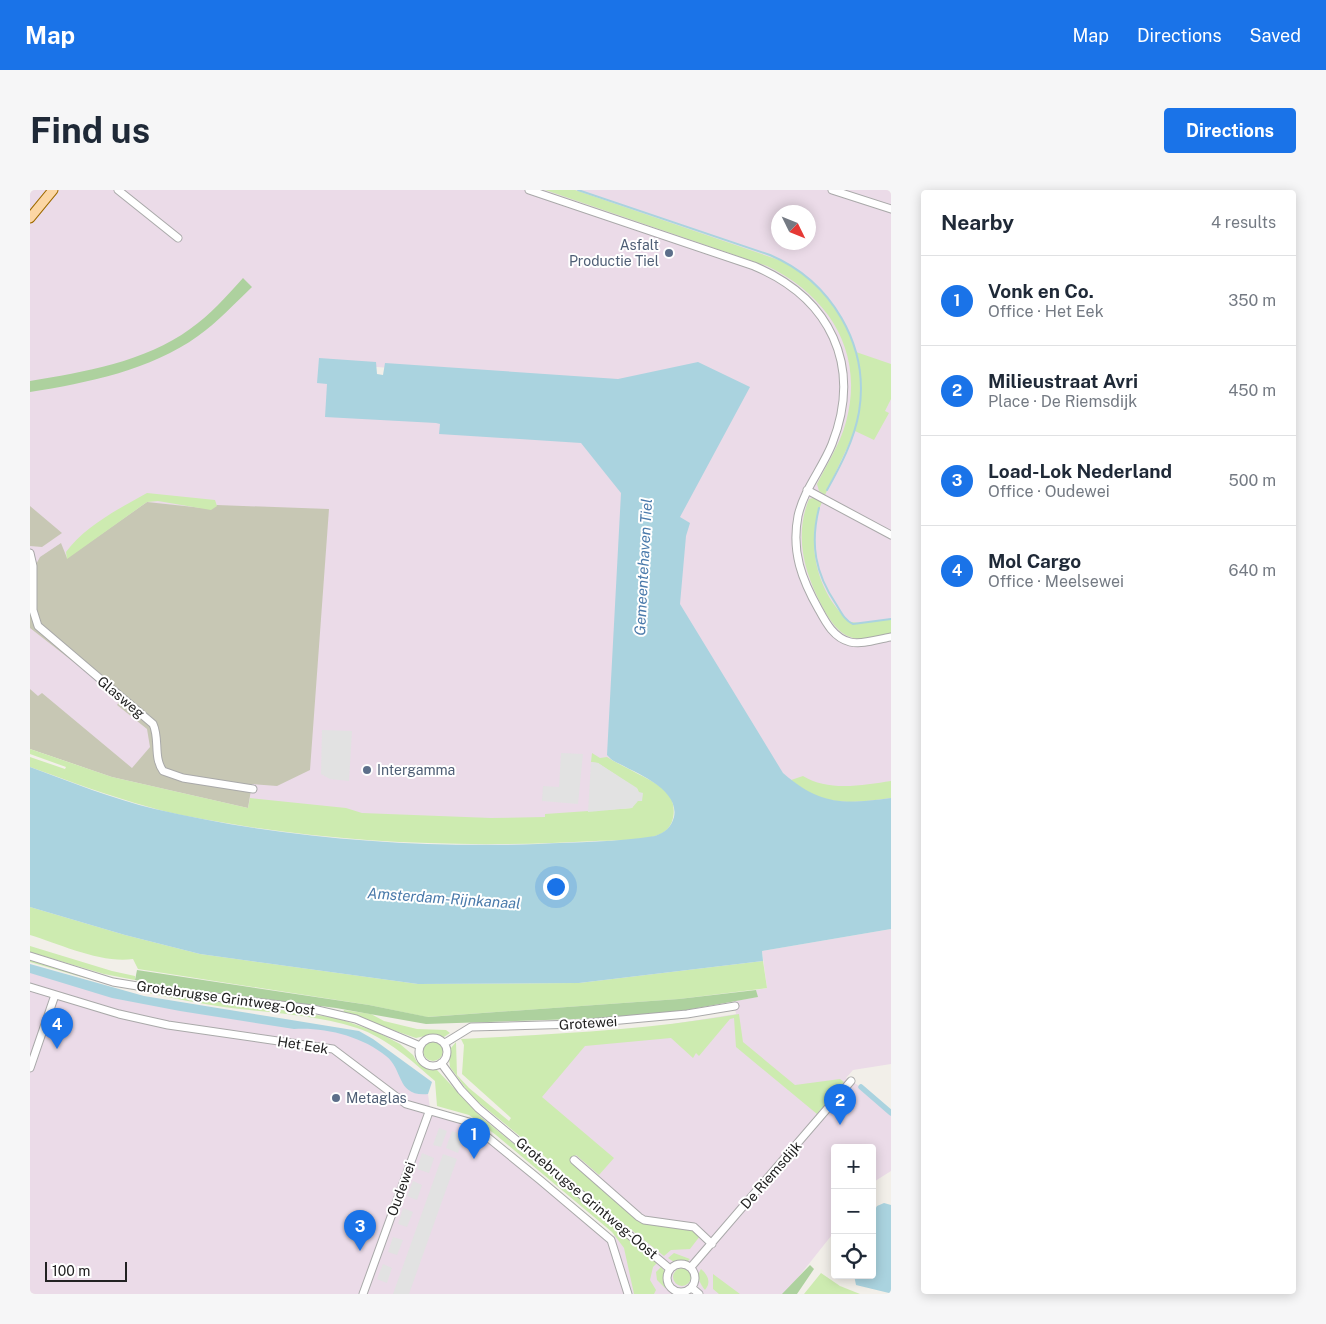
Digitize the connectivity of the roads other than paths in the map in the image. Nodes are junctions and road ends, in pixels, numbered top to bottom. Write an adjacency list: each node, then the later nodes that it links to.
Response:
1 (53, 190): 6 (main road)
2 (118, 190): 7 (street)
3 (529, 190): 8 (street)
4 (832, 190): 5 (street)
5 (891, 209)
6 (30, 218)
7 (178, 238)
8 (807, 490): 9 (street); 11 (street)
9 (891, 536)
10 (30, 553): 12 (street, Glasweg)
11 (891, 637)
12 (253, 789)
13 (30, 956): 18 (street, Grotebrugse Grintweg-Oost)
14 (30, 987): 15 (street, Het Eek)
15 (55, 995): 20 (street); 22 (street, Het Eek)
16 (735, 1006): 17 (street, Grotewei)
17 (445, 1043): 18 (street); 19 (street)
18 (420, 1046): 19 (street)
19 (441, 1064): 26 (street, Grotebrugse Grintweg-Oost)
20 (30, 1068)
21 (851, 1081): 24 (street, De Riemsdijk)
22 (429, 1112): 29 (street, Oudewei); 30 (street, Het Eek)
23 (574, 1160): 24 (street)
24 (712, 1244): 25 (street, De Riemsdijk)
25 (691, 1267): 26 (street); 27 (street)
26 (670, 1269): 28 (street)
27 (692, 1288): 28 (street); 31 (street)
28 (670, 1291)
29 (363, 1294)
30 (628, 1294)
31 (699, 1294)

